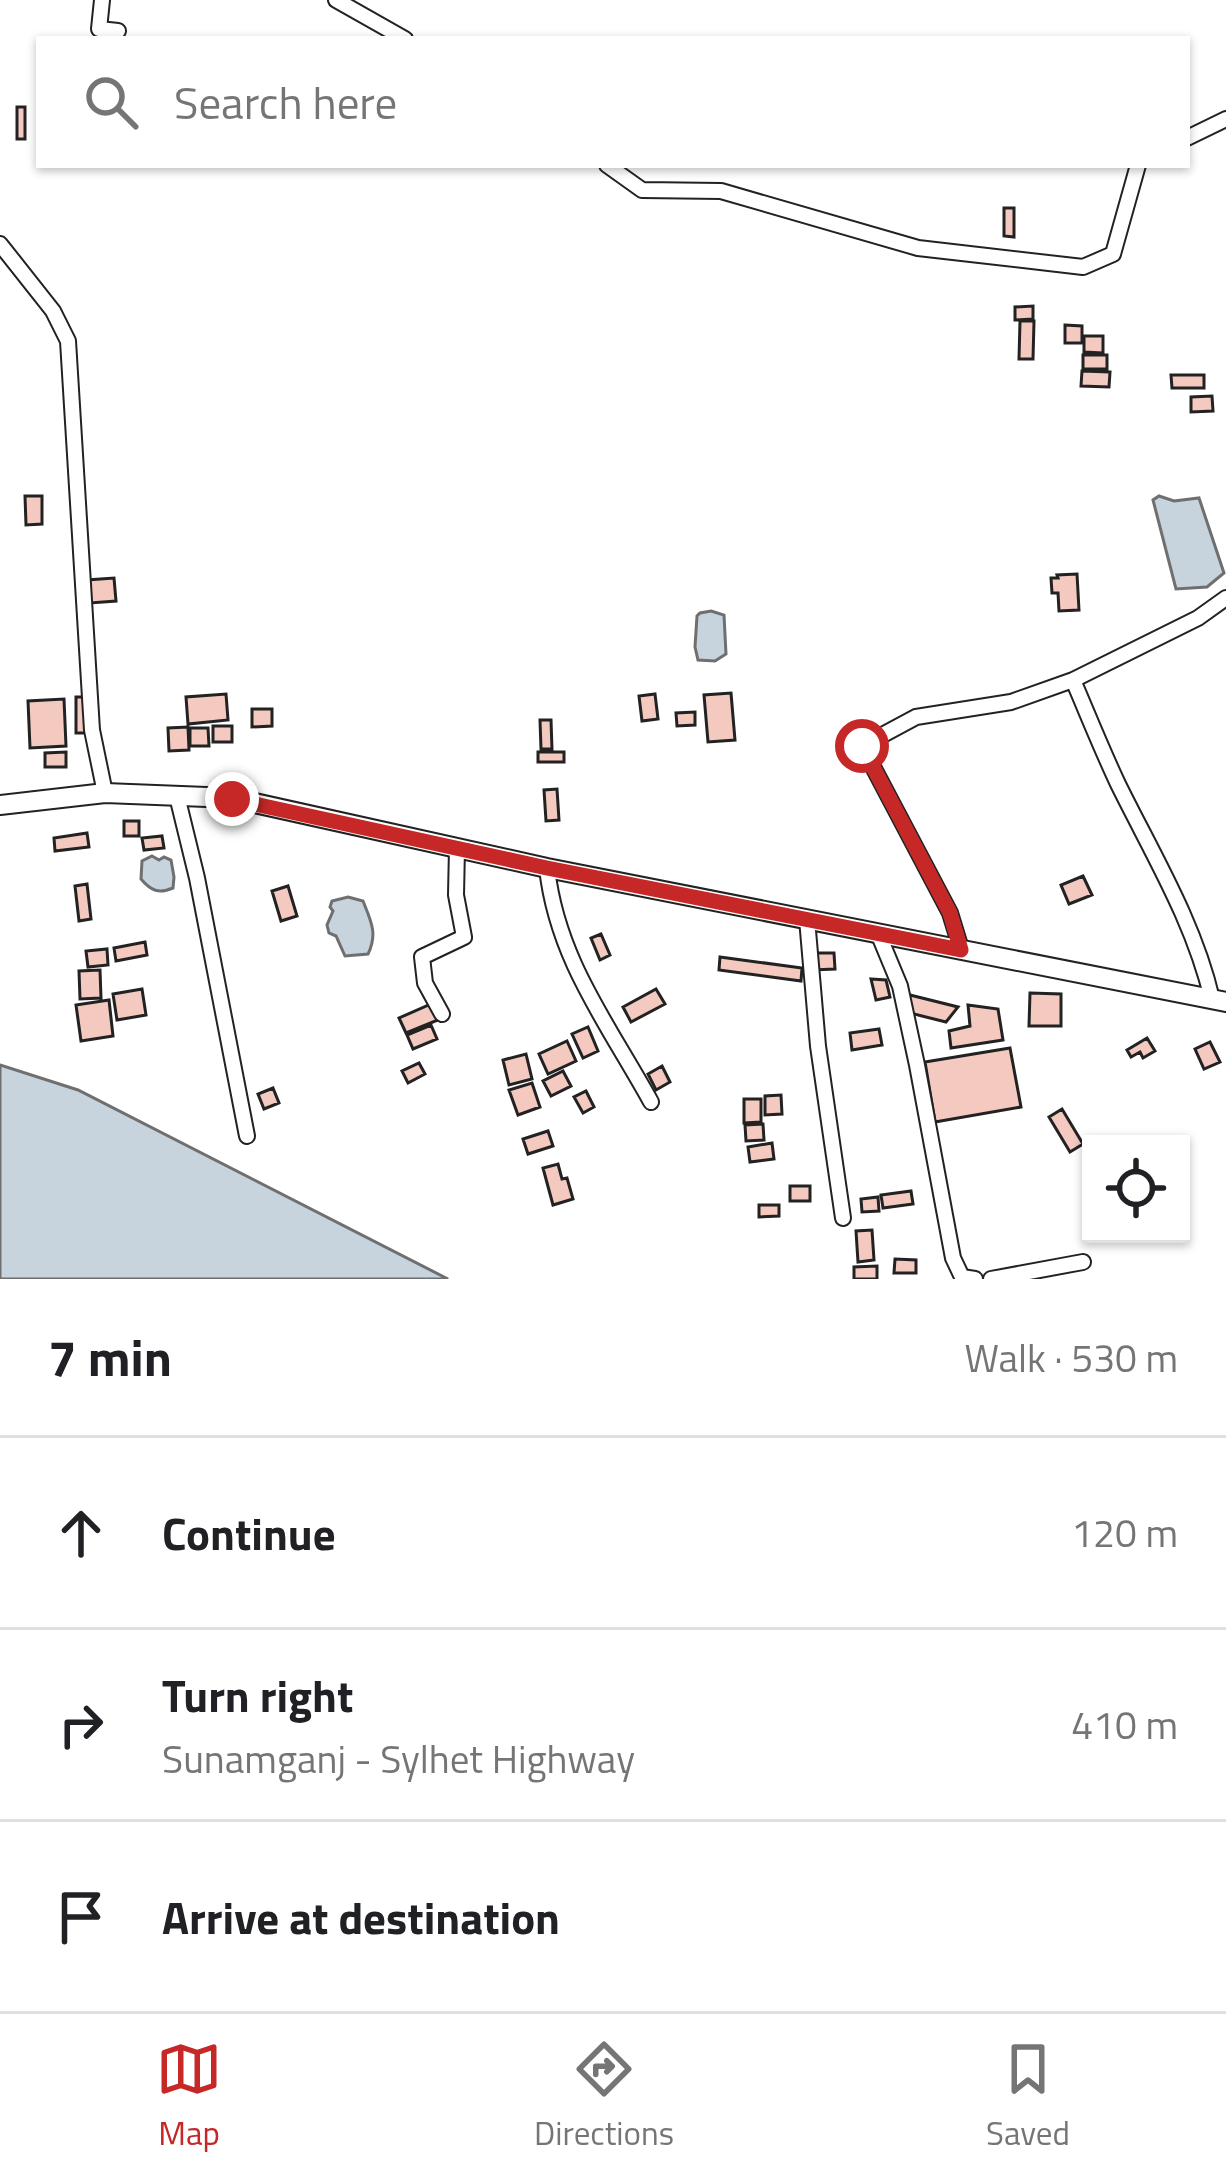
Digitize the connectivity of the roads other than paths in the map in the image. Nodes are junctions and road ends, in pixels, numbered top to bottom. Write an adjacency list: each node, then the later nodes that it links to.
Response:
1 (102, 0): 3 (street)
2 (336, 0): 4 (street)
3 (118, 31)
4 (400, 36)
5 (1226, 119): 6 (street)
6 (1190, 137)
7 (611, 168): 8 (street)
8 (1137, 168)
9 (0, 244): 12 (street)
10 (1226, 598): 11 (street)
11 (1073, 680): 19 (street); 20 (street)
12 (105, 794): 13 (main road); 14 (main road)
13 (176, 796): 15 (main road); 23 (street)
14 (0, 805)
15 (457, 848): 16 (main road); 21 (street)
16 (547, 868): 17 (main road); 22 (street)
17 (807, 919): 18 (main road); 24 (street)
18 (878, 933): 19 (main road); 26 (street)
19 (961, 950): 20 (main road)
20 (1219, 1001)
21 (442, 1014)
22 (651, 1102)
23 (247, 1136)
24 (843, 1218)
25 (1083, 1262): 27 (street)
26 (975, 1279)
27 (991, 1279)

